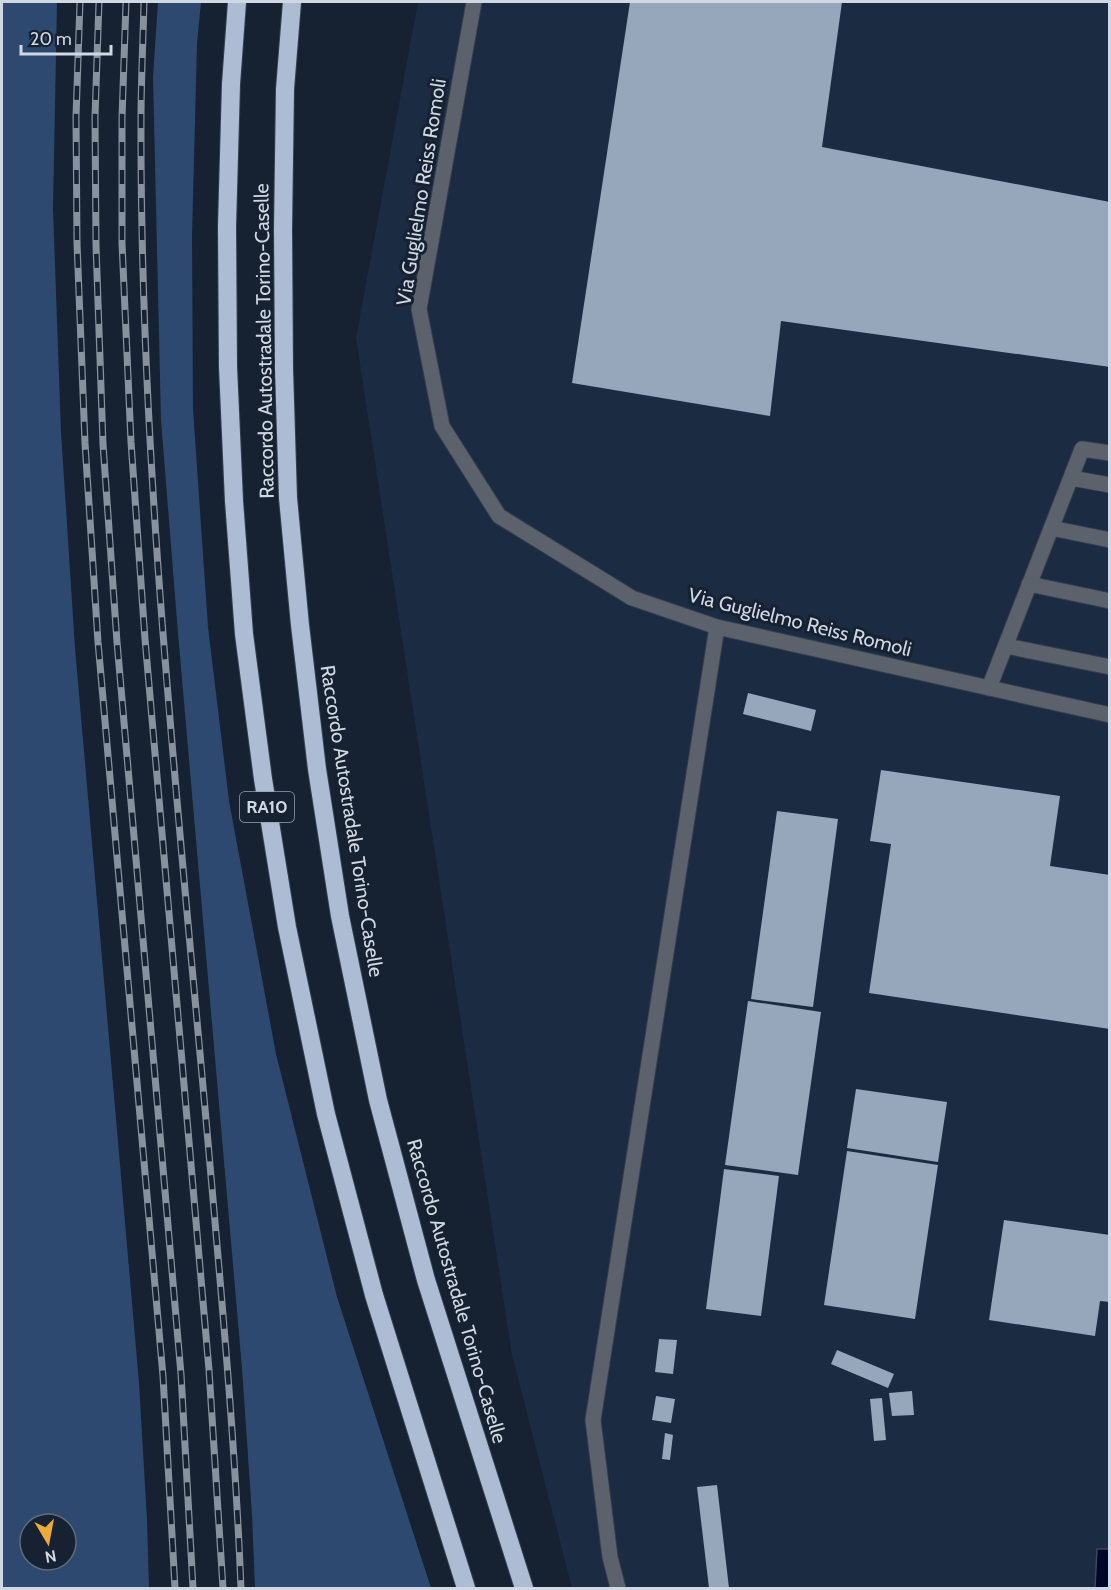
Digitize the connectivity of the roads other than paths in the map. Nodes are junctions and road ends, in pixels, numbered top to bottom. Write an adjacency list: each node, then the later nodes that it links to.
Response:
1 (237, 2): 16 (highway, Raccordo Autostradale Torino-Caselle / RA10)
2 (292, 2): 17 (highway, Raccordo Autostradale Torino-Caselle / RA10)
3 (474, 2): 11 (street, Via Guglielmo Reiss Romoli)
4 (1110, 453): 5 (street)
5 (1071, 478): 6 (street); 7 (street)
6 (1110, 485)
7 (1051, 528): 8 (street); 9 (street)
8 (1110, 540)
9 (1029, 584): 10 (street); 12 (street)
10 (1110, 601)
11 (717, 627): 14 (street, Via Guglielmo Reiss Romoli); 18 (street)
12 (1006, 646): 13 (street); 14 (street)
13 (1110, 667)
14 (988, 688): 15 (street, Via Guglielmo Reiss Romoli)
15 (1110, 715)
16 (466, 1588)
17 (524, 1588)
18 (618, 1588)

